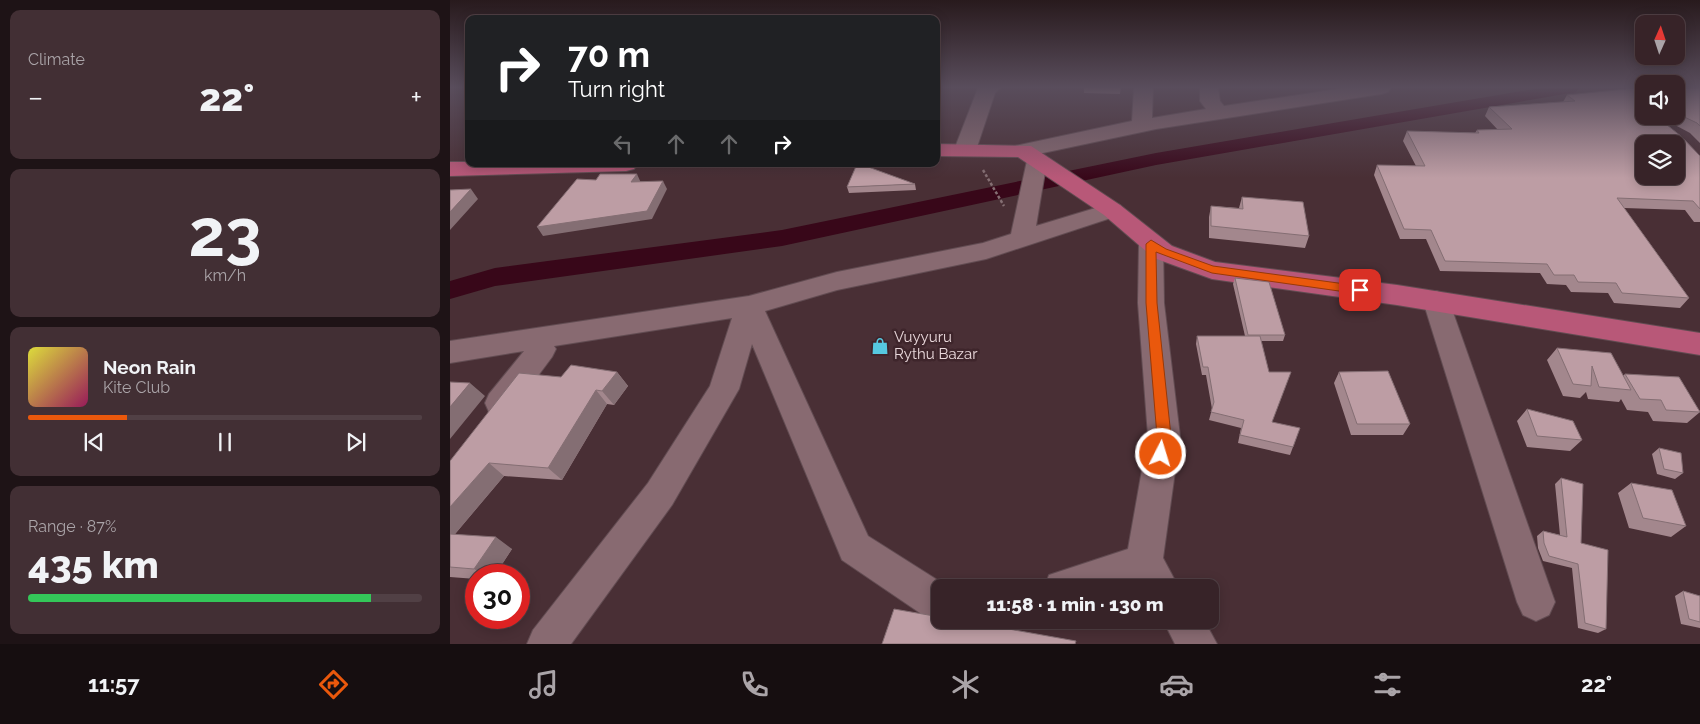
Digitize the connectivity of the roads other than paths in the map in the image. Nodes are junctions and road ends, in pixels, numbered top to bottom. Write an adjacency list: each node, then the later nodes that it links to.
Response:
1 (976, 118): 6 (street)
2 (1142, 118): 4 (street)
3 (1189, 118): 4 (street)
4 (1142, 126): 9 (street)
5 (940, 150): 6 (main road)
6 (965, 150): 9 (main road)
7 (465, 153): 8 (main road)
8 (450, 154)
9 (1029, 156): 12 (main road); 13 (street)
10 (520, 167): 11 (main road)
11 (450, 169)
12 (1112, 210): 13 (street); 14 (main road)
13 (1022, 240): 16 (street)
14 (1151, 244): 15 (main road); 21 (street)
15 (1436, 301): 17 (main road); 24 (street)
16 (749, 306): 19 (street); 23 (street); 26 (street)
17 (1700, 344)
18 (542, 349): 20 (street)
19 (450, 352)
20 (481, 428)
21 (1152, 575): 22 (street)
22 (1124, 579)
23 (931, 599)
24 (1536, 602)
25 (1188, 629): 27 (street)
26 (547, 644)
27 (1197, 644)

